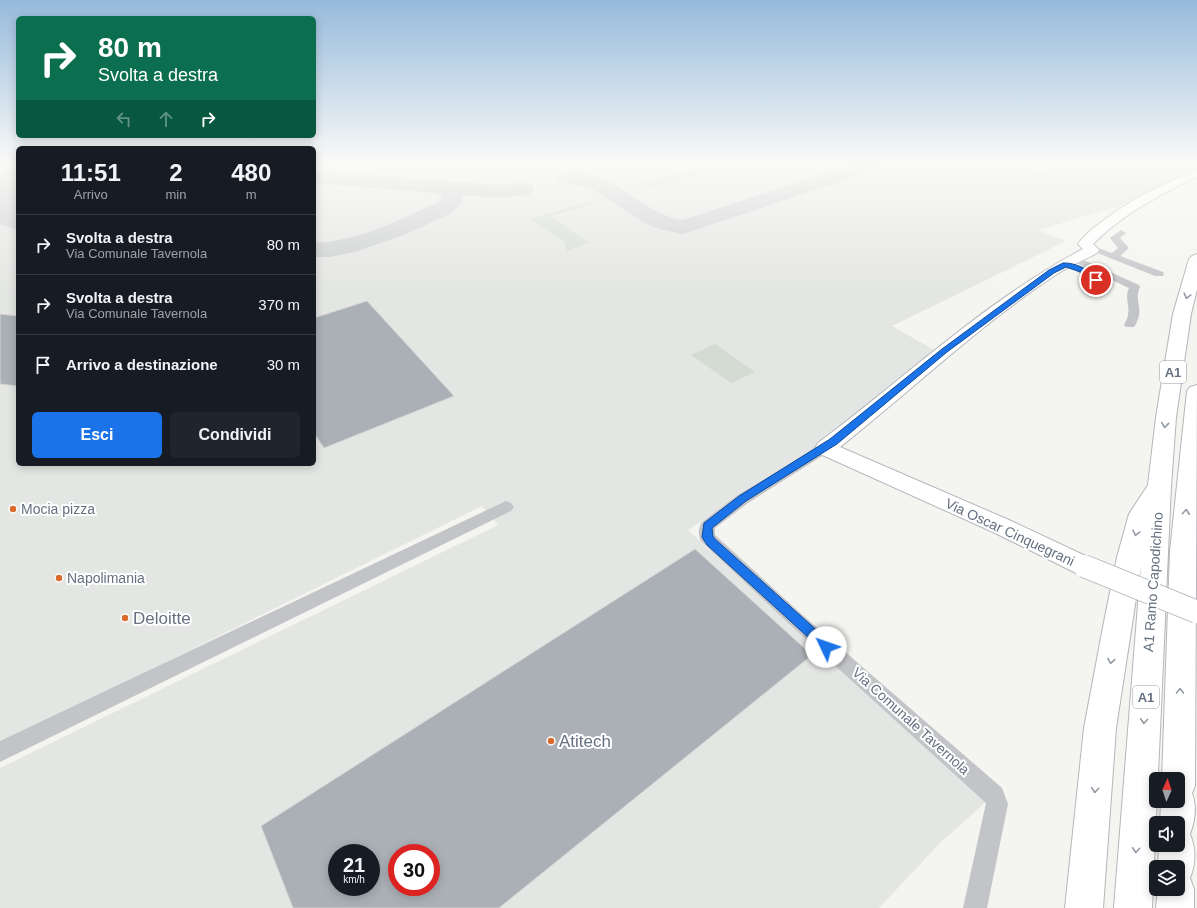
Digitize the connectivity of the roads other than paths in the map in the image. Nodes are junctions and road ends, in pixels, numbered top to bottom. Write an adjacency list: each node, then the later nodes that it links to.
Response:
1 (1131, 206): 3 (street)
2 (1121, 233): 4 (street)
3 (1090, 248): 4 (street); 6 (street, Via Comunale Tavernola)
4 (1114, 256): 7 (street)
5 (1197, 259): 12 (highway, A1 Ramo Capodichino / A1, one-way to 12)
6 (1070, 262): 8 (street); 9 (street); 11 (street, Via Comunale Tavernola)
7 (1159, 274)
8 (1094, 290)
9 (1130, 325)
10 (1197, 391): 14 (highway, A1 Ramo Capodichino / A1, one-way to 10)
11 (825, 448): 15 (street, Via Oscar Cinquegrani, bridge); 19 (street, Via Comunale Tavernola)
12 (1159, 486): 20 (highway, one-way to 20); 21 (highway, A1 Ramo Capodichino / A1, one-way to 21)
13 (506, 507): 16 (street)
14 (1183, 551): 15 (highway); 17 (highway, A1 Ramo Capodichino / A1, one-way to 14)
15 (1197, 611)
16 (0, 752)
17 (1178, 772)
18 (1176, 896): 22 (highway)
19 (975, 908)
20 (1084, 908)
21 (1133, 908)
22 (1175, 908)

